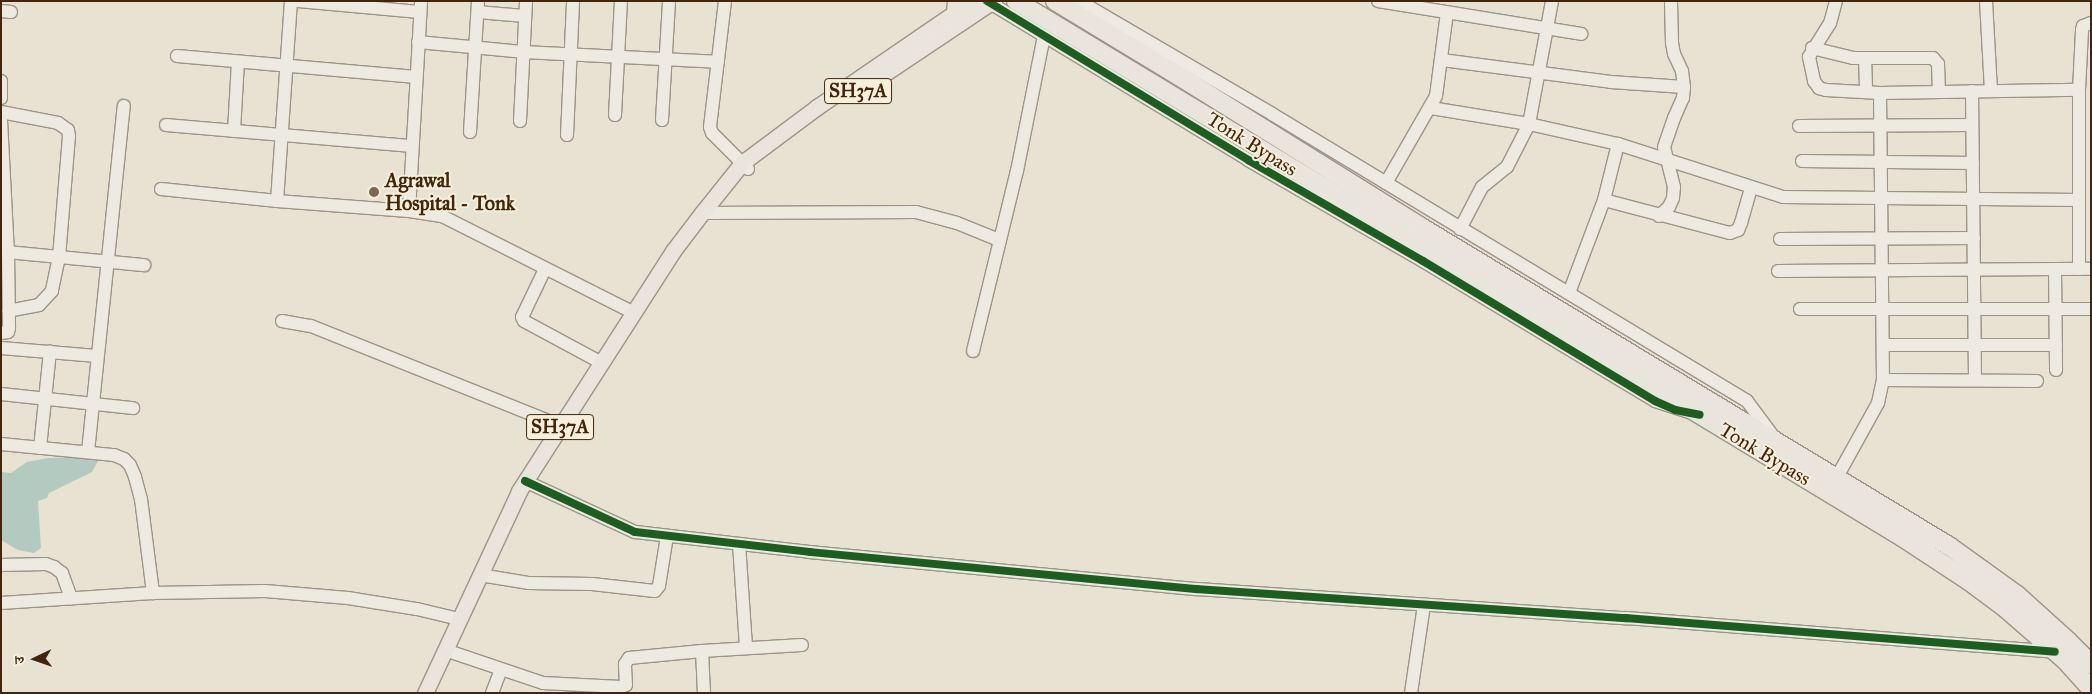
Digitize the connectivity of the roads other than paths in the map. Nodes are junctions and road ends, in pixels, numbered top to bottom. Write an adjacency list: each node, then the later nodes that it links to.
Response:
1 (291, 1): 39 (street)
2 (298, 1): 18 (street)
3 (526, 1): 22 (street)
4 (573, 1): 31 (street)
5 (622, 1): 32 (street)
6 (669, 1): 34 (street)
7 (725, 1): 38 (street)
8 (972, 1): 20 (main road, SH37A)
9 (1016, 1): 132 (highway, Tonk Bypass)
10 (1055, 1): 134 (highway)
11 (1079, 1): 77 (street)
12 (1378, 1): 21 (street)
13 (1552, 1): 24 (street)
14 (1671, 1): 44 (street)
15 (1836, 1): 29 (street)
16 (1986, 1): 47 (street)
17 (990, 2): 26 (street); 75 (main road, SH37A)
18 (420, 7): 27 (street)
19 (478, 7): 22 (street); 28 (street)
20 (957, 7): 75 (main road, SH37A)
21 (1447, 13): 24 (street); 36 (street)
22 (525, 16): 30 (street)
23 (2091, 23): 40 (street)
24 (1548, 28): 25 (street); 41 (street)
25 (1581, 34)
26 (1044, 36): 95 (street); 132 (street)
27 (418, 42): 28 (street); 42 (street)
28 (476, 48): 30 (street); 66 (street)
29 (1812, 48): 35 (street); 48 (street)
30 (523, 52): 31 (street); 59 (street)
31 (570, 53): 32 (street); 68 (street)
32 (618, 55): 34 (street); 55 (street)
33 (177, 56): 37 (street)
34 (665, 58): 38 (street); 58 (street)
35 (1865, 58): 48 (street); 49 (street)
36 (1442, 60): 41 (street); 53 (street)
37 (238, 62): 39 (street); 65 (street)
38 (718, 62): 75 (street)
39 (287, 66): 42 (street); 67 (street)
40 (2086, 70): 45 (street)
41 (1540, 72): 44 (street); 60 (street)
42 (416, 77): 70 (street)
43 (1, 81): 51 (street)
44 (1684, 87): 71 (street)
45 (2079, 90): 47 (street); 56 (street)
46 (1972, 91): 47 (street); 49 (street); 64 (street)
47 (1991, 91)
48 (1866, 92): 50 (street)
49 (1939, 92): 50 (street)
50 (1880, 93): 63 (street)
51 (1, 98)
52 (124, 106): 98 (street)
53 (1431, 108): 60 (street); 77 (street)
54 (1, 112): 97 (street)
55 (615, 115)
56 (2085, 119): 76 (street)
57 (1, 120): 78 (street)
58 (662, 120)
59 (520, 121)
60 (1529, 124): 69 (street); 91 (street)
61 (166, 125): 65 (street)
62 (1799, 126): 63 (street)
63 (1881, 126): 64 (street); 73 (street)
64 (1972, 126): 74 (street)
65 (234, 130): 67 (street)
66 (470, 132)
67 (282, 135): 70 (street); 85 (street)
68 (567, 135)
69 (1618, 144): 71 (street); 82 (street)
70 (412, 146): 86 (street)
71 (1665, 158): 79 (street); 88 (street)
72 (1802, 161): 73 (street)
73 (1882, 161): 74 (street); 83 (street)
74 (1973, 163): 81 (street)
75 (745, 166): 87 (main road, SH37A)
76 (2084, 167): 84 (street)
77 (1386, 183): 91 (street)
78 (3, 184): 90 (street)
79 (1751, 187): 83 (street); 88 (street)
80 (161, 189): 85 (street)
81 (1973, 199): 83 (street); 84 (street); 93 (street)
82 (1604, 200): 88 (street); 106 (street)
83 (1883, 200): 92 (street)
84 (2078, 200): 89 (street)
85 (277, 201): 86 (street)
86 (409, 211): 100 (street)
87 (702, 213): 95 (street); 113 (main road, SH37A)
88 (1659, 216)
89 (2084, 217): 102 (street)
90 (4, 220): 96 (street)
91 (1460, 228): 106 (street)
92 (1883, 238): 93 (street); 94 (street); 103 (street)
93 (1974, 238): 104 (street)
94 (1780, 239)
95 (999, 240): 120 (street)
96 (8, 252): 97 (street); 112 (street)
97 (59, 257): 98 (street); 112 (street)
98 (107, 262): 99 (street); 122 (street)
99 (144, 265)
100 (545, 269): 113 (street); 123 (street)
101 (2055, 269): 102 (street); 104 (street); 111 (street)
102 (2085, 269)
103 (1884, 270): 104 (street); 105 (street); 107 (street)
104 (1974, 270): 110 (street)
105 (1778, 271)
106 (1569, 293): 134 (street)
107 (1884, 308): 109 (street); 110 (street); 117 (street)
108 (2091, 309): 111 (street)
109 (1800, 310)
110 (1974, 310): 111 (street); 116 (street)
111 (2057, 310): 118 (street)
112 (9, 311): 115 (street)
113 (634, 313): 123 (main road, SH37A)
114 (282, 321): 133 (street)
115 (1, 334)
116 (1974, 344): 117 (street); 118 (street); 126 (street)
117 (1884, 345): 125 (street)
118 (2056, 345): 124 (street)
119 (1, 348): 121 (street)
120 (973, 351)
121 (50, 352): 122 (street); 129 (street)
122 (97, 356): 130 (street)
123 (602, 363): 133 (main road, SH37A)
124 (2056, 370)
125 (1883, 380): 126 (street); 138 (street)
126 (1975, 380): 127 (street)
127 (2037, 380)
128 (1, 394): 129 (street)
129 (45, 399): 130 (street); 136 (street)
130 (92, 405): 131 (street); 137 (street)
131 (133, 408)
132 (1700, 415): 153 (highway, Tonk Bypass)
133 (561, 426): 139 (main road, SH37A)
134 (1774, 439): 138 (highway)
135 (1, 444): 136 (street)
136 (40, 448): 137 (street)
137 (88, 452): 144 (street)
138 (1837, 477): 154 (highway)
139 (526, 481): 140 (street); 143 (main road, SH37A)
140 (667, 536): 141 (street); 143 (street)
141 (739, 544): 147 (street); 150 (street)
142 (1, 565): 145 (street)
143 (480, 575): 148 (main road, SH37A)
144 (153, 593): 145 (street); 148 (street)
145 (71, 598): 146 (street)
146 (1, 603)
147 (1424, 605): 153 (street); 161 (street)
148 (459, 619): 151 (main road, SH37A)
149 (802, 645): 150 (street)
150 (746, 648): 152 (street)
151 (445, 650): 155 (street); 158 (main road, SH37A)
152 (702, 650): 157 (street); 160 (street)
153 (2055, 652): 156 (highway, Tonk Bypass)
154 (2091, 664)
155 (501, 670): 157 (street); 159 (street)
156 (2089, 685)
157 (626, 689)
158 (425, 693)
159 (492, 693)
160 (704, 693)
161 (1411, 693)

